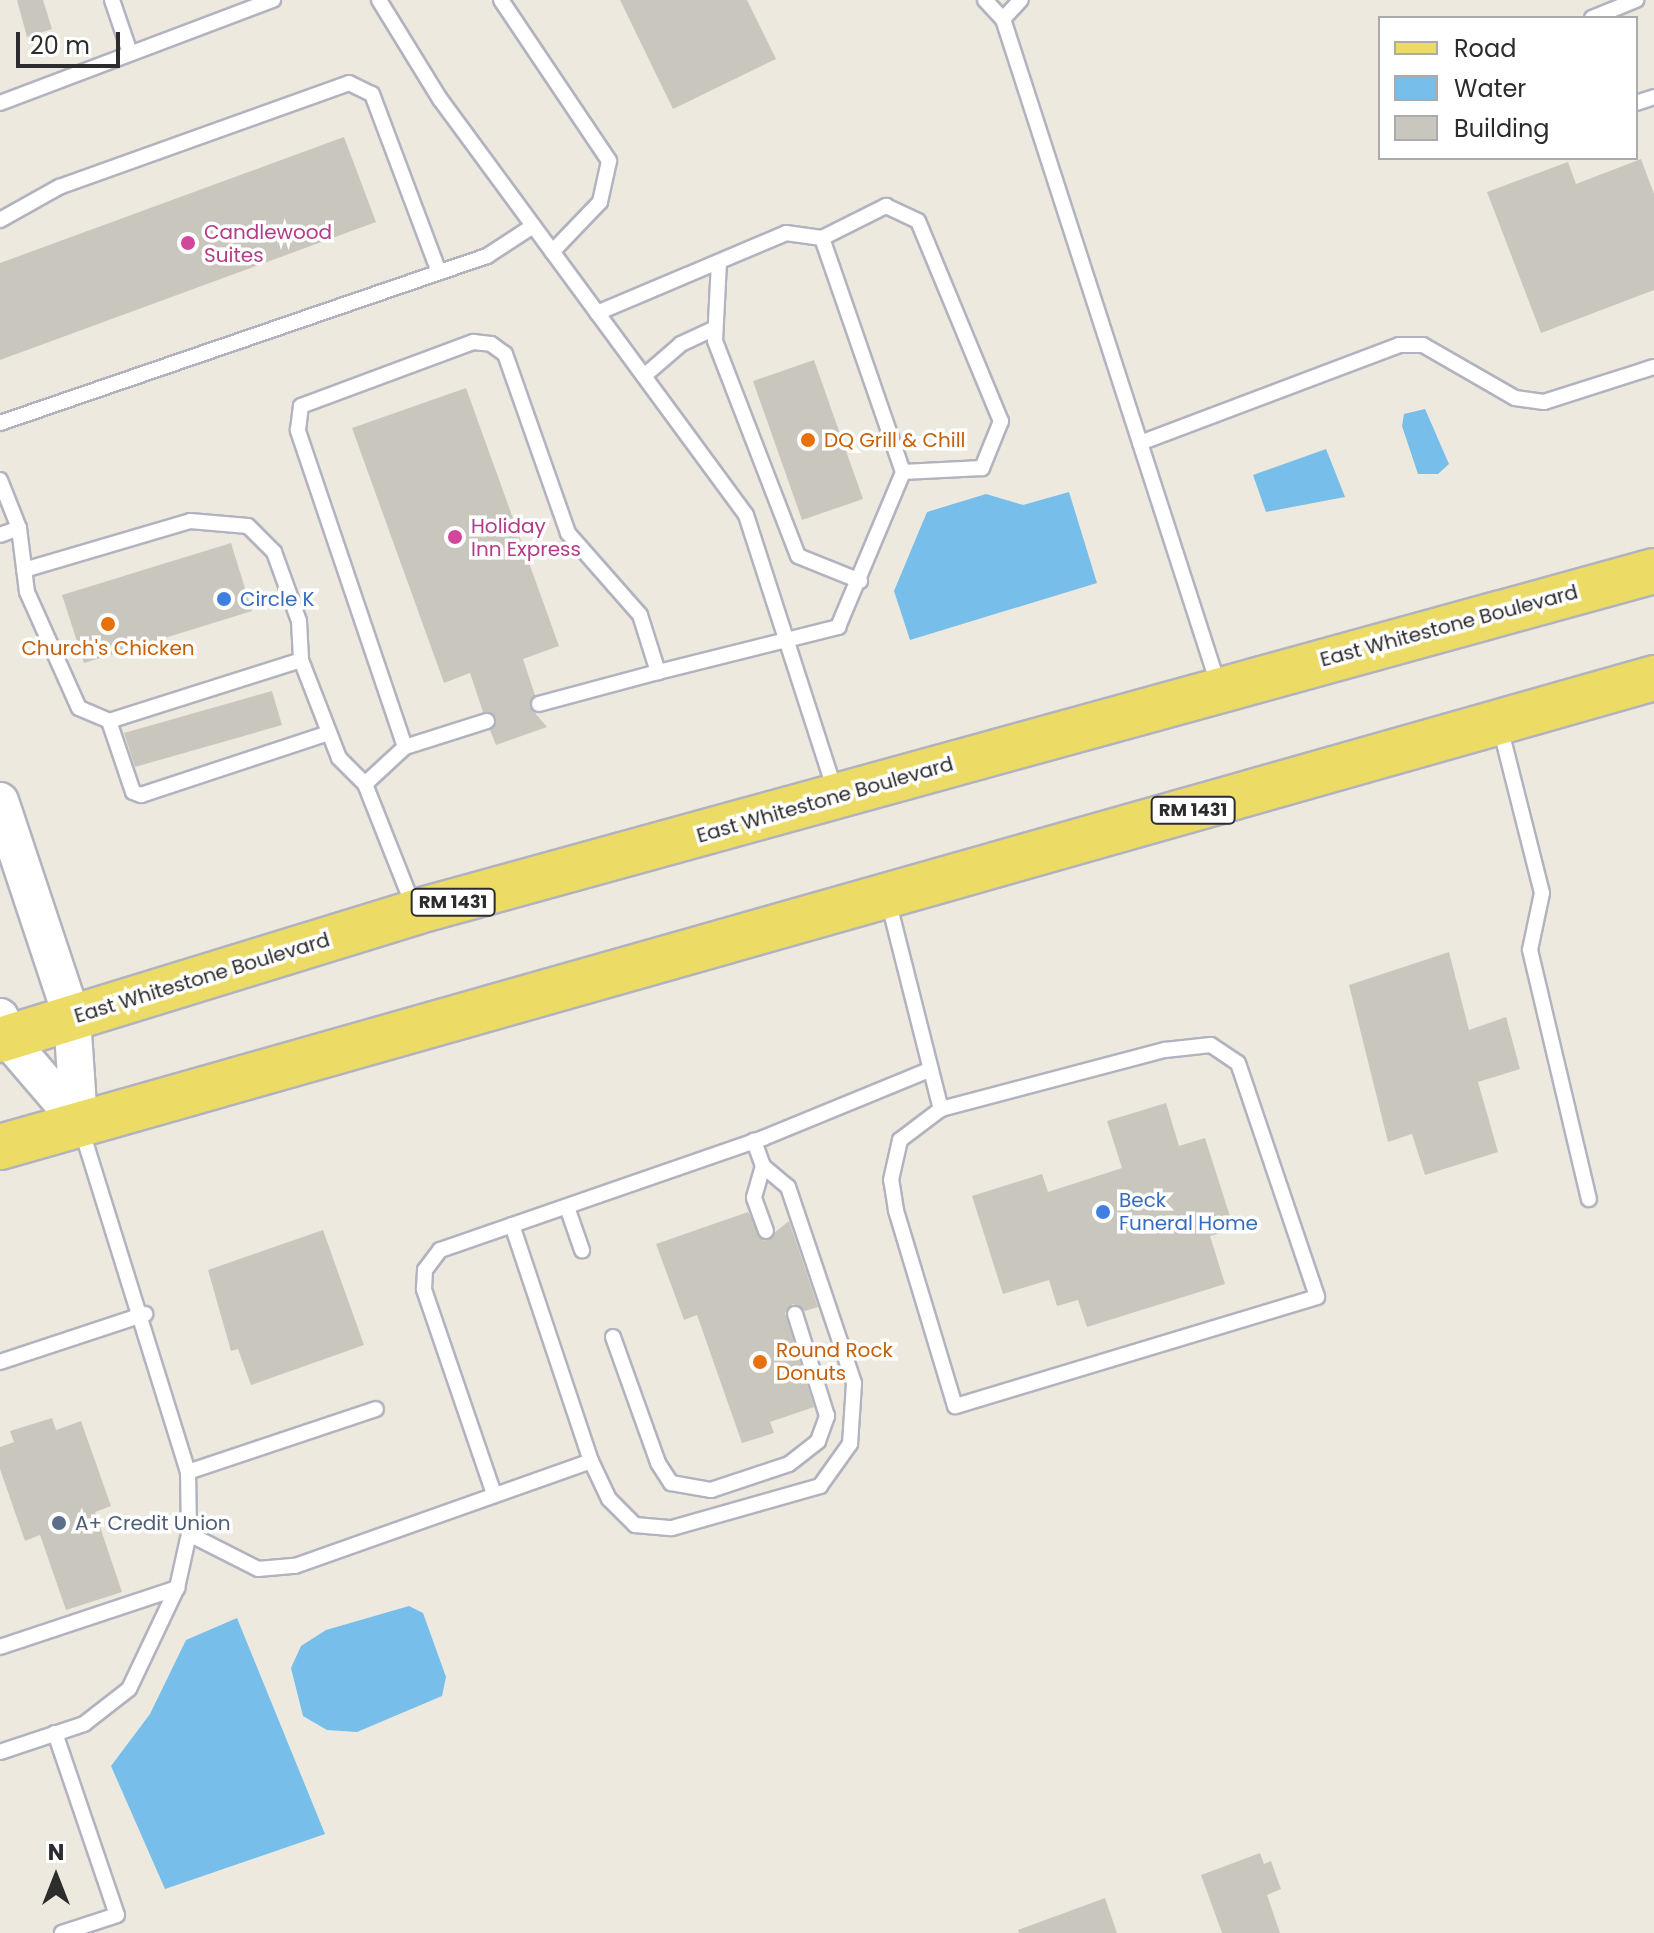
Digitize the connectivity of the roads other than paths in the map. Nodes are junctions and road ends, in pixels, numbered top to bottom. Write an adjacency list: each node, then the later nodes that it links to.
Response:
1 (112, 0): 10 (lane)
2 (273, 0): 10 (lane)
3 (379, 0): 13 (lane)
4 (501, 0): 15 (lane)
5 (985, 0): 9 (lane)
6 (1021, 0): 9 (lane)
7 (1636, 0): 8 (lane)
8 (1597, 16)
9 (1003, 19): 23 (lane)
10 (130, 53): 11 (lane)
11 (0, 103)
12 (0, 220): 17 (lane)
13 (533, 226): 15 (lane); 17 (lane)
14 (822, 238): 16 (lane); 24 (lane); 24 (lane)
15 (552, 252): 18 (lane)
16 (719, 262): 18 (lane); 19 (lane)
17 (438, 270): 22 (lane)
18 (597, 313): 21 (lane)
19 (713, 329): 21 (lane); 30 (lane)
20 (1654, 367): 23 (lane)
21 (644, 376): 31 (lane)
22 (0, 423)
23 (1140, 443): 35 (lane)
24 (903, 472): 30 (lane)
25 (0, 480): 26 (lane)
26 (19, 528): 27 (lane); 28 (lane)
27 (0, 535)
28 (24, 570): 32 (lane); 37 (lane)
29 (1654, 571): 35 (main road, East Whitestone Boulevard / RM 1431)
30 (860, 581): 31 (lane)
31 (789, 642): 33 (lane); 43 (lane)
32 (301, 660): 37 (lane); 40 (lane)
33 (658, 672): 36 (lane); 41 (lane)
34 (1654, 678): 39 (main road, RM 1431)
35 (1220, 688): 43 (main road, East Whitestone Boulevard / RM 1431)
36 (539, 704)
37 (109, 721): 40 (lane)
38 (487, 721): 41 (lane)
39 (1499, 723): 45 (main road, RM 1431); 55 (lane)
40 (329, 733): 42 (lane)
41 (405, 747): 42 (lane)
42 (365, 784): 46 (lane)
43 (837, 797): 46 (main road, East Whitestone Boulevard / RM 1431)
44 (0, 801): 47 (street)
45 (887, 897): 49 (lane); 51 (main road, RM 1431)
46 (415, 912): 47 (main road, East Whitestone Boulevard / RM 1431)
47 (72, 1018): 48 (main road, East Whitestone Boulevard / RM 1431); 51 (street)
48 (2, 1032): 51 (street)
49 (929, 1070): 50 (lane); 52 (lane)
50 (941, 1109): 50 (lane)
51 (79, 1122): 53 (main road, RM 1431); 60 (lane)
52 (754, 1141): 54 (lane); 56 (lane)
53 (0, 1147)
54 (763, 1166): 58 (lane); 65 (lane)
55 (1589, 1199)
56 (567, 1207): 57 (lane); 59 (lane)
57 (512, 1225): 65 (lane); 67 (lane)
58 (766, 1231)
59 (582, 1250)
60 (145, 1314): 63 (lane); 66 (lane)
61 (795, 1314): 62 (lane)
62 (613, 1337)
63 (0, 1362)
64 (376, 1409): 66 (lane)
65 (591, 1461): 67 (lane)
66 (188, 1472): 68 (lane)
67 (494, 1494): 68 (lane)
68 (189, 1534): 69 (lane)
69 (177, 1588): 70 (lane); 71 (lane)
70 (0, 1647)
71 (55, 1733): 72 (lane); 73 (lane)
72 (0, 1752)
73 (62, 1933)

